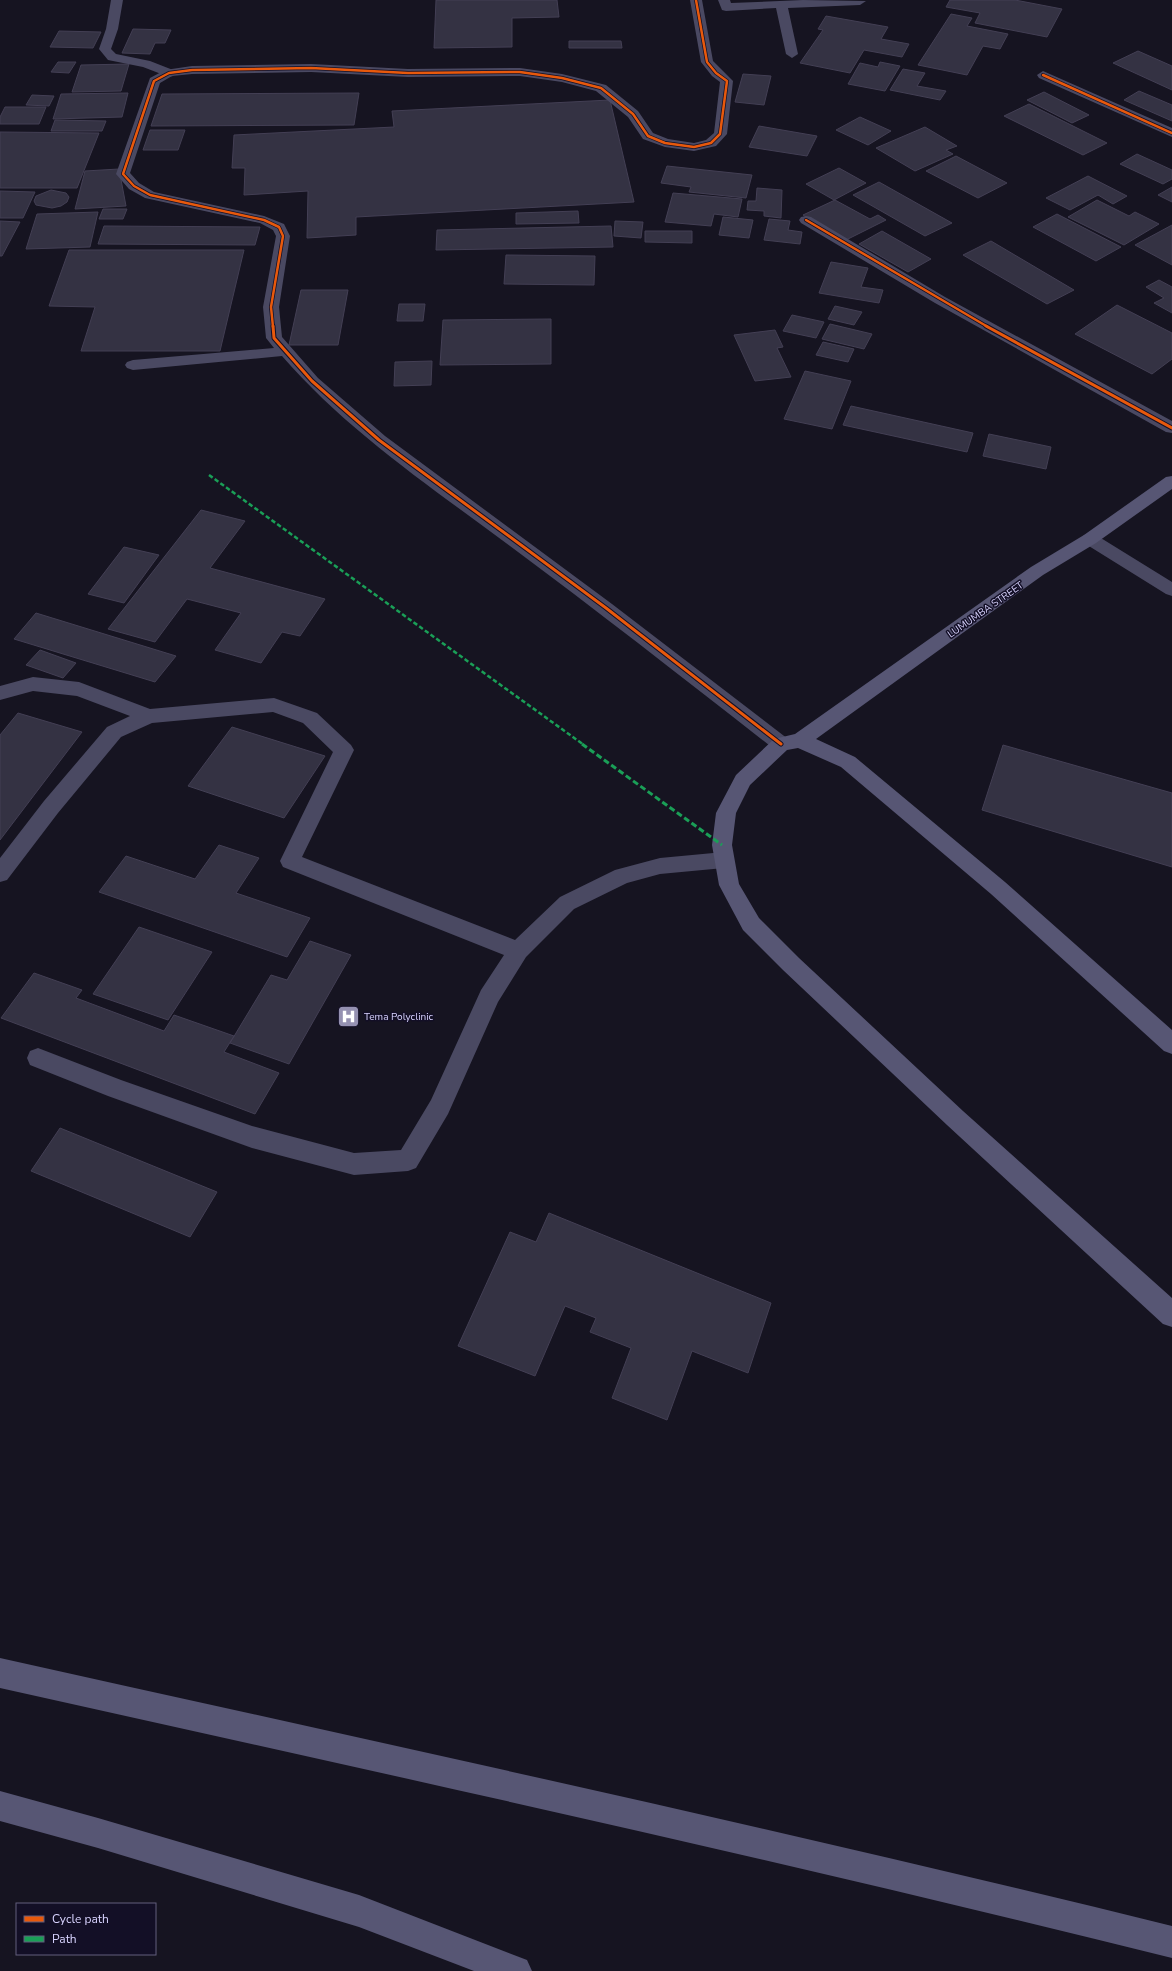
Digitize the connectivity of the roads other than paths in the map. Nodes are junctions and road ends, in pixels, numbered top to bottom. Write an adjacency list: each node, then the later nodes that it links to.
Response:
1 (117, 0): 7 (street)
2 (696, 0): 7 (street)
3 (724, 0): 5 (street)
4 (860, 1): 5 (street)
5 (781, 5): 6 (street)
6 (792, 54)
7 (168, 73): 11 (street)
8 (1043, 75): 9 (street)
9 (1172, 133)
10 (806, 220): 13 (street)
11 (287, 351): 12 (street); 19 (street)
12 (132, 365)
13 (1172, 428)
14 (1172, 481): 15 (main road, LUMUMBA STREET)
15 (1090, 539): 16 (street); 19 (main road, LUMUMBA STREET)
16 (1172, 590)
17 (0, 693): 18 (street)
18 (149, 716): 21 (street); 22 (street)
19 (791, 742): 20 (main road, LUMUMBA STREET); 23 (main road)
20 (724, 860): 22 (street); 25 (main road, LUMUMBA STREET)
21 (0, 874)
22 (518, 951): 24 (street)
23 (1172, 1044)
24 (38, 1058)
25 (1172, 1315)
26 (0, 1674): 28 (main road)
27 (0, 1806): 29 (main road)
28 (1172, 1942)
29 (469, 1962): 30 (main road)
30 (516, 1971)

